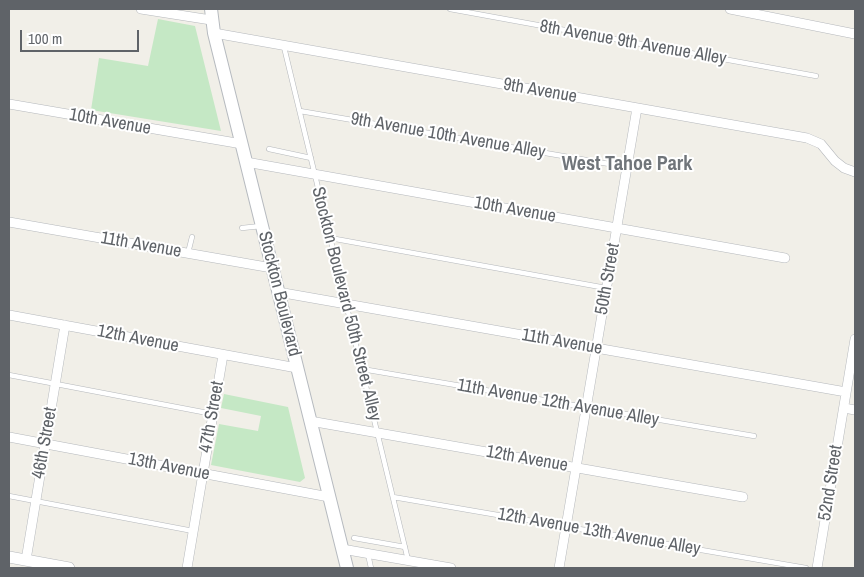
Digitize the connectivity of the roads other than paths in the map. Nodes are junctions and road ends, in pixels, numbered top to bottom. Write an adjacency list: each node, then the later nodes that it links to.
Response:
1 (141, 9): 4 (street)
2 (450, 9): 8 (lane, 8th Avenue 9th Avenue Alley)
3 (730, 9): 6 (street)
4 (209, 13): 5 (main road, Stockton Boulevard)
5 (214, 33): 7 (street, 9th Avenue); 12 (main road, Stockton Boulevard)
6 (855, 34)
7 (284, 46): 10 (street, 9th Avenue); 11 (lane, Stockton Boulevard 50th Street Alley)
8 (816, 76)
9 (9, 104): 12 (street, 10th Avenue)
10 (637, 108): 16 (street, 50th Street); 17 (street, 9th Avenue)
11 (300, 111): 14 (lane, Stockton Boulevard 50th Street Alley); 16 (lane, 9th Avenue 10th Avenue Alley)
12 (242, 144): 15 (main road, Stockton Boulevard)
13 (269, 149): 14 (lane)
14 (311, 158): 18 (lane, Stockton Boulevard 50th Street Alley)
15 (246, 162): 18 (street, 10th Avenue); 20 (main road, Stockton Boulevard)
16 (627, 167): 22 (street, 50th Street)
17 (855, 172)
18 (315, 175): 22 (street, 10th Avenue); 24 (lane, Stockton Boulevard 50th Street Alley)
19 (9, 222): 25 (street, 11th Avenue)
20 (262, 226): 21 (lane); 27 (main road, Stockton Boulevard)
21 (242, 228)
22 (616, 228): 26 (street, 10th Avenue); 28 (street, 50th Street)
23 (192, 237): 25 (lane)
24 (330, 238): 28 (lane); 30 (lane, Stockton Boulevard 50th Street Alley)
25 (188, 253): 27 (street, 11th Avenue)
26 (785, 258)
27 (272, 268): 29 (main road, Stockton Boulevard)
28 (606, 288): 34 (street, 50th Street)
29 (278, 292): 30 (street, 11th Avenue); 36 (main road, Stockton Boulevard)
30 (346, 304): 34 (street, 11th Avenue); 37 (lane, Stockton Boulevard 50th Street Alley)
31 (9, 315): 32 (street, 12th Avenue)
32 (65, 326): 35 (street, 12th Avenue); 39 (street, 46th Street)
33 (855, 339): 40 (street, 52nd Street)
34 (596, 348): 40 (street, 11th Avenue); 41 (street, 50th Street)
35 (226, 352): 36 (street, 12th Avenue); 44 (street, 47th Street)
36 (297, 368): 45 (main road, Stockton Boulevard)
37 (362, 369): 41 (lane, 11th Avenue 12th Avenue Alley); 46 (lane, Stockton Boulevard 50th Street Alley)
38 (9, 375): 39 (lane)
39 (55, 384): 44 (lane); 49 (street, 46th Street)
40 (846, 392): 42 (street, 52nd Street)
41 (586, 408): 47 (lane, 11th Avenue 12th Avenue Alley); 50 (street, 50th Street)
42 (844, 408): 43 (street); 73 (street, 52nd Street)
43 (855, 410)
44 (213, 414): 51 (street, 47th Street)
45 (310, 421): 46 (street, 12th Avenue); 54 (main road, Stockton Boulevard)
46 (377, 433): 50 (street, 12th Avenue); 53 (lane, Stockton Boulevard 50th Street Alley)
47 (754, 436)
48 (9, 437): 49 (street, 13th Avenue)
49 (45, 444): 51 (street, 13th Avenue); 56 (street, 46th Street)
50 (576, 468): 55 (street, 12th Avenue); 57 (street, 50th Street)
51 (203, 474): 54 (street, 13th Avenue); 58 (street, 47th Street)
52 (9, 496): 56 (lane)
53 (393, 496): 57 (lane, 12th Avenue 13th Avenue Alley); 60 (lane, Stockton Boulevard 50th Street Alley)
54 (329, 498): 61 (main road, Stockton Boulevard)
55 (743, 498)
56 (36, 501): 58 (lane); 64 (street, 46th Street)
57 (566, 526): 71 (street, 50th Street); 72 (lane, 12th Avenue 13th Avenue Alley)
58 (193, 531): 67 (street, 47th Street)
59 (354, 538): 60 (lane)
60 (405, 547): 65 (lane, Stockton Boulevard 50th Street Alley)
61 (342, 549): 62 (street); 68 (main road, Stockton Boulevard)
62 (368, 554): 65 (street); 69 (lane)
63 (9, 557): 64 (street)
64 (26, 560): 66 (street)
65 (410, 563): 70 (street)
66 (69, 568)
67 (187, 568)
68 (347, 568)
69 (371, 568)
70 (451, 568)
71 (559, 568)
72 (806, 568)
73 (817, 568)

